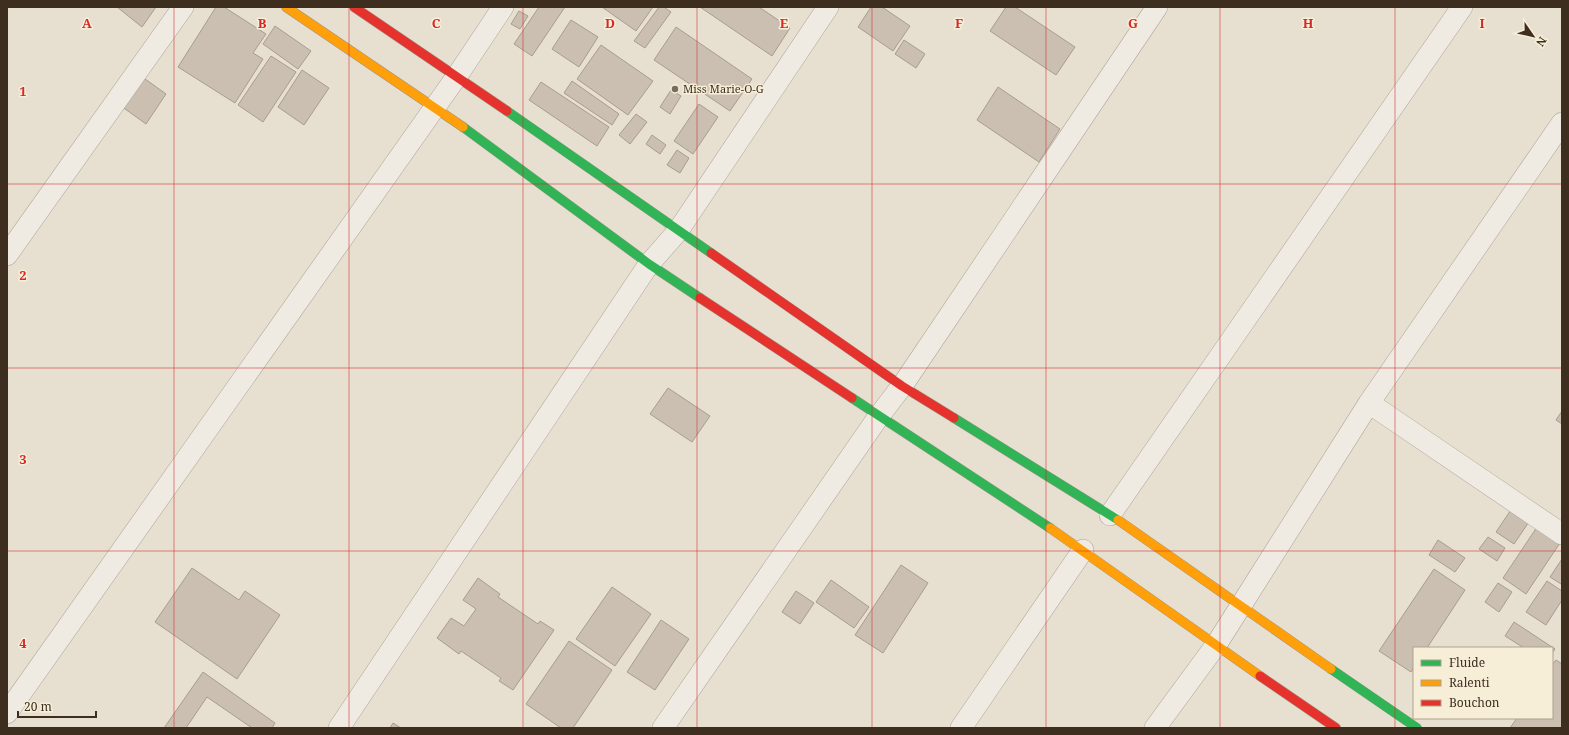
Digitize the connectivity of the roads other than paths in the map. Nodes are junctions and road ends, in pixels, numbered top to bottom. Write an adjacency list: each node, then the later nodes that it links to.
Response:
1 (183, 7): 12 (street)
2 (286, 7): 9 (main road)
3 (354, 7): 8 (main road)
4 (503, 7): 8 (street)
5 (828, 7): 11 (street)
6 (1157, 7): 14 (street)
7 (1462, 7): 17 (street)
8 (457, 76): 9 (street); 11 (main road)
9 (435, 107): 13 (main road); 22 (street)
10 (1562, 123): 15 (street)
11 (678, 231): 13 (street); 14 (main road)
12 (7, 255)
13 (649, 264): 16 (main road); 23 (street)
14 (902, 386): 16 (street); 17 (main road)
15 (1369, 403): 18 (street); 20 (street)
16 (879, 416): 19 (main road); 24 (street)
17 (1110, 515): 20 (main road)
18 (1562, 534)
19 (1083, 550): 21 (main road); 25 (street)
20 (1241, 605): 21 (street); 28 (main road)
21 (1216, 645): 26 (street); 27 (main road)
22 (7, 713)
23 (339, 728)
24 (663, 728)
25 (961, 728)
26 (1155, 728)
27 (1336, 728)
28 (1418, 728)

